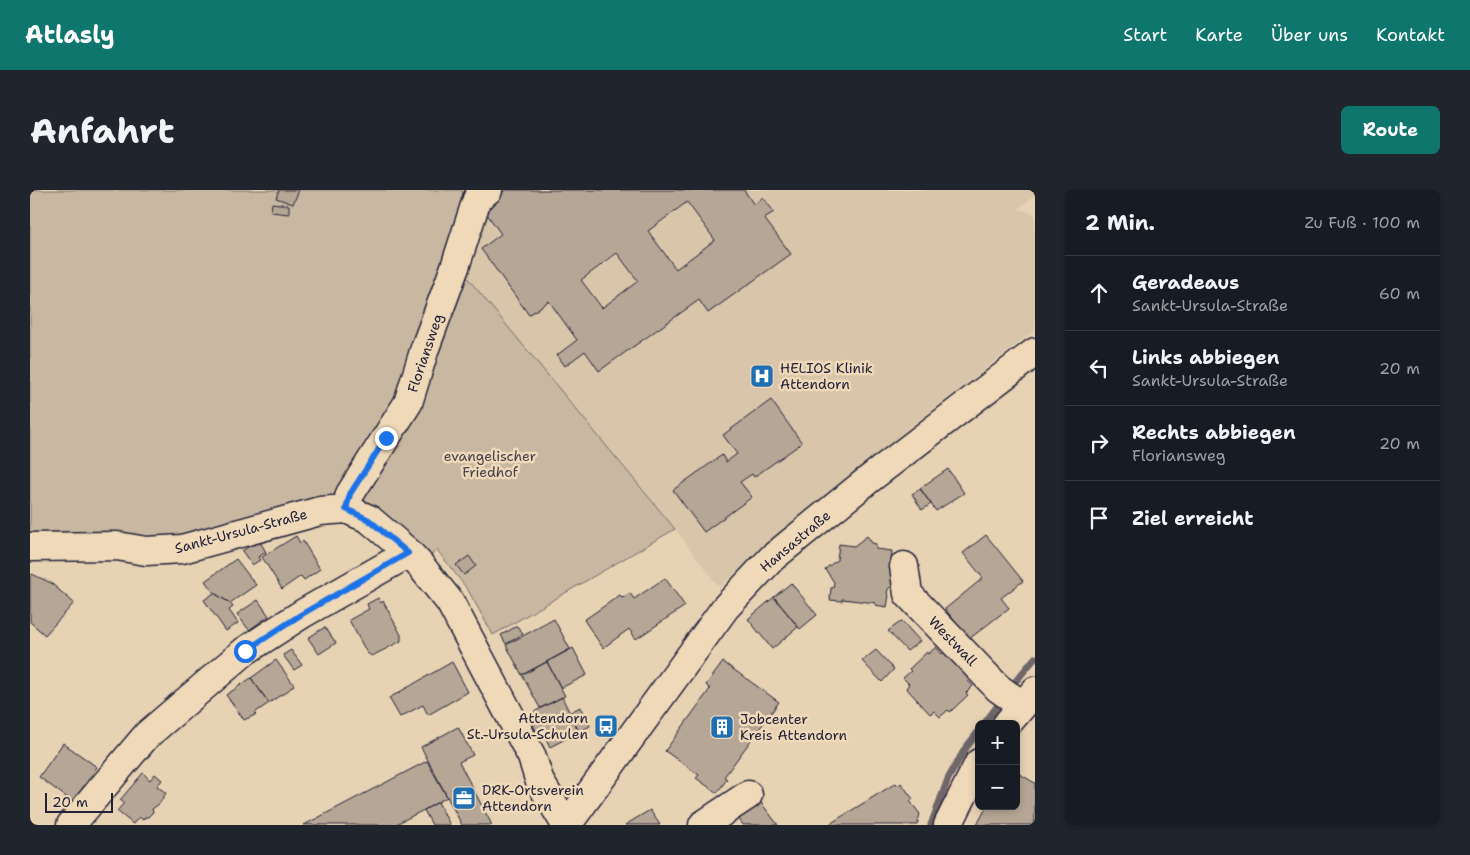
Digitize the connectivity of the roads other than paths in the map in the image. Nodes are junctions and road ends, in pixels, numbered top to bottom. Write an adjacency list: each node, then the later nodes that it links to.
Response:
1 (488, 190): 3 (street, Floriansweg)
2 (1035, 352): 11 (street, Hansastraße)
3 (346, 509): 4 (street, Sankt-Ursula-Straße); 5 (street, Sankt-Ursula-Straße)
4 (30, 547)
5 (408, 553): 10 (street); 11 (street, Sankt-Ursula-Straße)
6 (904, 566): 7 (street, Westwall)
7 (1016, 702)
8 (978, 765): 13 (street)
9 (748, 795): 12 (street)
10 (71, 825)
11 (566, 825)
12 (703, 825)
13 (948, 825)

